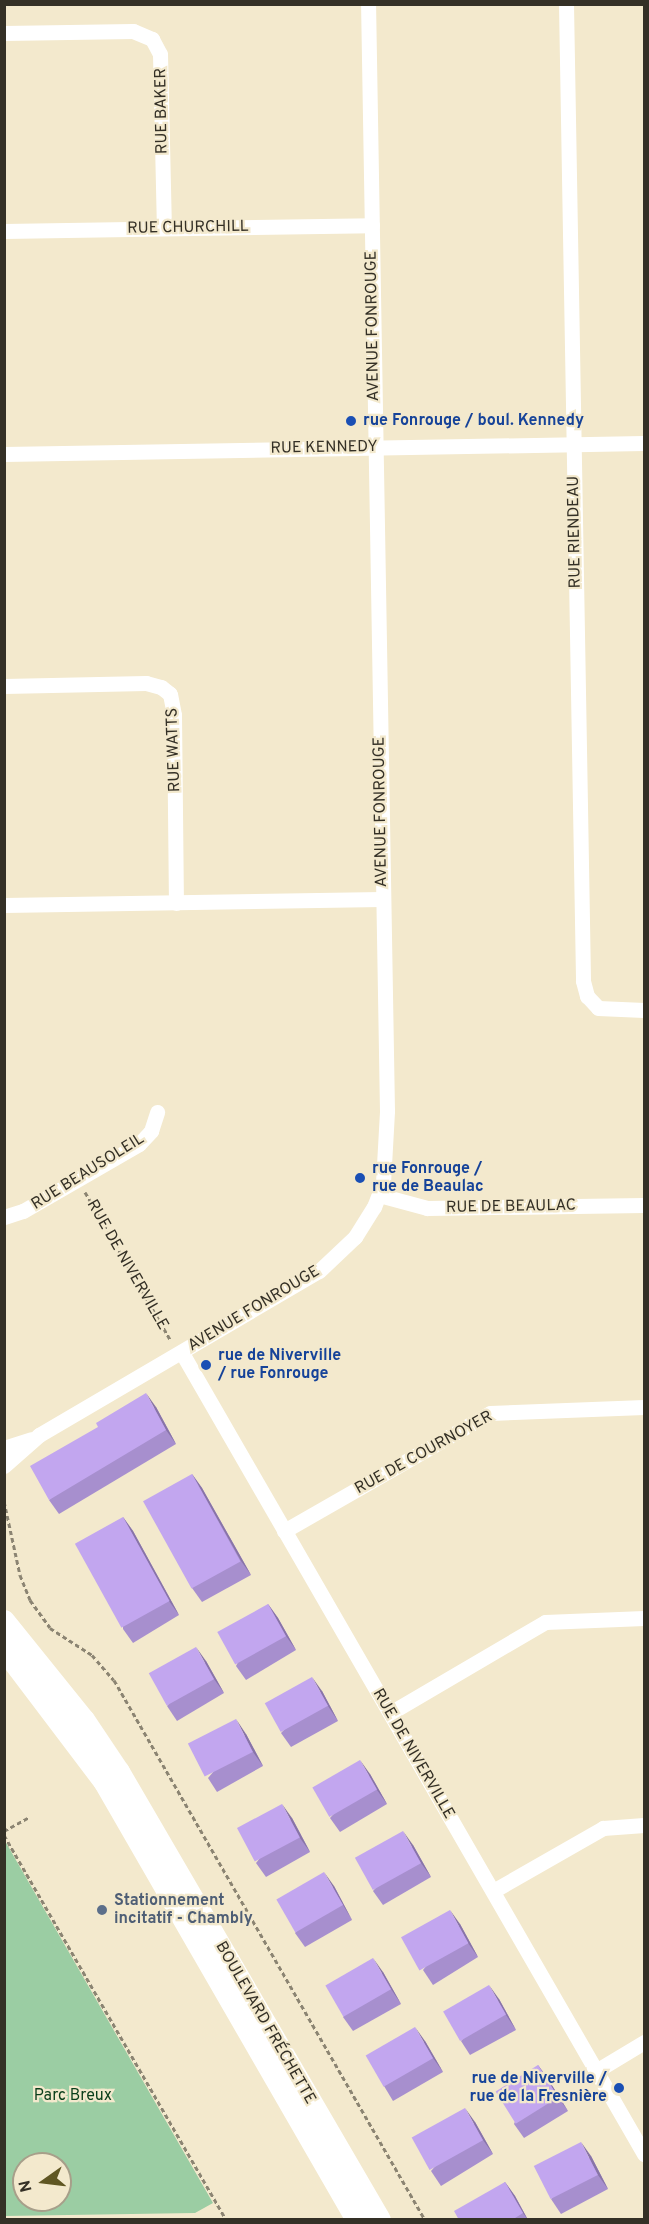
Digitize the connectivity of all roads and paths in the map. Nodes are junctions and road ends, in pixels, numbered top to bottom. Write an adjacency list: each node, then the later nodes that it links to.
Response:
1 (368, 4): 4 (street, AVENUE FONROUGE)
2 (566, 4): 8 (street, RUE RIENDEAU)
3 (4, 33): 5 (street, RUE BAKER)
4 (372, 225): 5 (street, RUE CHURCHILL); 9 (street, AVENUE FONROUGE)
5 (164, 228): 6 (street, RUE CHURCHILL)
6 (4, 231)
7 (645, 443): 8 (street, RUE KENNEDY)
8 (573, 444): 9 (street, RUE KENNEDY); 15 (street, RUE RIENDEAU)
9 (375, 446): 10 (street, RUE KENNEDY); 12 (street, AVENUE FONROUGE)
10 (4, 454)
11 (4, 686): 13 (street, RUE WATTS)
12 (382, 899): 13 (street); 18 (street, AVENUE FONROUGE)
13 (176, 903): 14 (street)
14 (4, 905)
15 (645, 1010)
16 (158, 1112): 20 (street, RUE BEAUSOLEIL)
17 (84, 1191): 21 (path, RUE DE NIVERVILLE)
18 (379, 1195): 19 (street, RUE DE BEAULAC); 22 (street, AVENUE FONROUGE)
19 (645, 1205)
20 (4, 1217)
21 (170, 1339)
22 (182, 1353): 24 (street, AVENUE FONROUGE); 30 (street, RUE DE NIVERVILLE)
23 (645, 1407): 30 (street, RUE DE COURNOYER)
24 (39, 1435): 25 (street); 26 (street)
25 (4, 1448)
26 (4, 1466)
27 (4, 1501): 28 (path)
28 (8, 1519): 29 (path); 45 (path)
29 (4, 1525)
30 (284, 1531): 34 (street, RUE DE NIVERVILLE)
31 (645, 1618): 34 (street)
32 (4, 1621): 44 (main road, BOULEVARD FRÉCHETTE)
33 (4, 1649): 43 (main road, BOULEVARD FRÉCHETTE)
34 (390, 1713): 38 (street, RUE DE NIVERVILLE)
35 (29, 1817): 37 (path)
36 (645, 1825): 38 (street)
37 (4, 1833): 42 (path)
38 (493, 1891): 40 (street, RUE DE NIVERVILLE)
39 (645, 2042): 40 (street)
40 (596, 2071): 41 (street, RUE DE NIVERVILLE)
41 (645, 2154)
42 (226, 2220)
43 (357, 2220)
44 (380, 2220)
45 (425, 2220)

